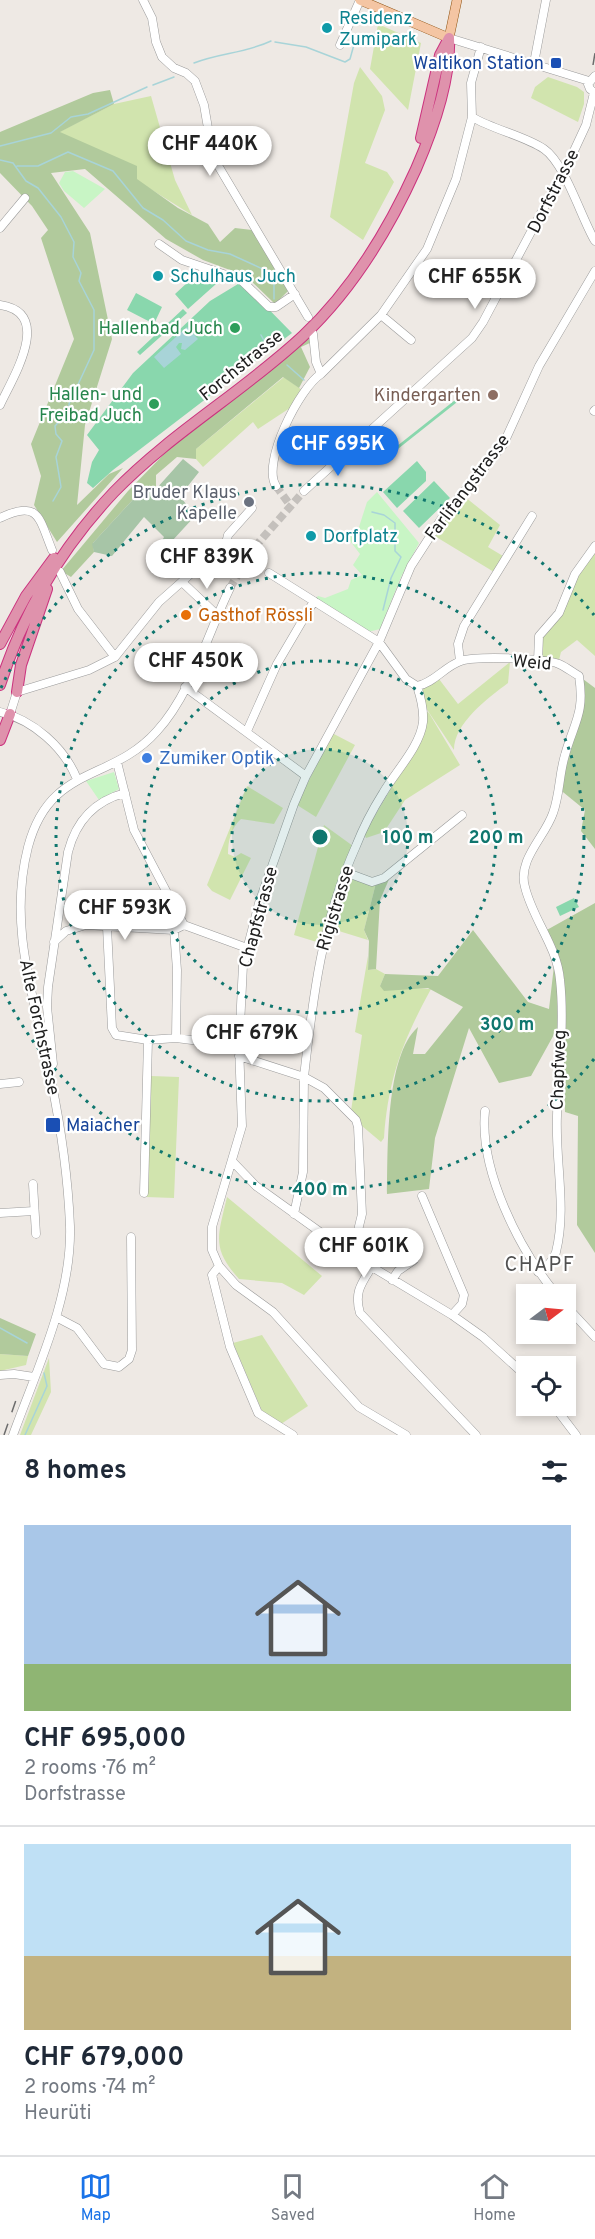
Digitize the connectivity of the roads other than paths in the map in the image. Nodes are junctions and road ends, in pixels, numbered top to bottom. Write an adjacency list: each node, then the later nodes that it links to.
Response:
1 (143, 0): 19 (street)
2 (360, 0): 5 (main road); 7 (street)
3 (457, 0): 6 (main road, Forchstrasse)
4 (546, 0): 9 (street)
5 (373, 3): 6 (main road)
6 (449, 38): 8 (street, Dorfstrasse); 33 (highway, Forchstrasse)
7 (340, 45)
8 (481, 47): 9 (street, Dorfstrasse); 12 (street)
9 (534, 63): 10 (street, Dorfstrasse)
10 (592, 78): 11 (street, Dorfstrasse)
11 (595, 93): 13 (street, Dorfstrasse)
12 (472, 117): 13 (street); 21 (street)
13 (562, 175): 16 (street); 28 (street, Dorfstrasse)
14 (25, 198): 15 (street)
15 (0, 228)
16 (595, 241)
17 (159, 244): 19 (street)
18 (595, 271): 40 (street, Farlifangstrasse)
19 (294, 294): 22 (street)
20 (0, 305): 26 (street)
21 (381, 315): 24 (street); 25 (street)
22 (308, 316)
23 (314, 334): 25 (street)
24 (411, 339)
25 (321, 374): 27 (street)
26 (0, 405)
27 (276, 486)
28 (304, 491)
29 (252, 508): 36 (street)
30 (532, 516): 43 (street)
31 (0, 518): 33 (street)
32 (595, 546): 44 (street)
33 (60, 549): 41 (highway); 45 (highway, Forchstrasse); 46 (highway, Forchstrasse); 49 (highway)
34 (60, 572): 42 (street)
35 (269, 573): 38 (street)
36 (182, 582): 39 (street); 42 (street)
37 (230, 588): 39 (street)
38 (314, 601): 40 (street); 51 (street)
39 (217, 615): 48 (street)
40 (379, 642): 47 (street); 54 (street, Chapfstrasse)
41 (0, 644)
42 (115, 657): 49 (street)
43 (460, 661): 44 (street, Weid); 47 (street, Weid)
44 (537, 661): 58 (street, Weid)
45 (0, 672)
46 (0, 685)
47 (417, 686): 59 (street, Rigistrasse)
48 (185, 687): 51 (street); 53 (street)
49 (17, 692): 50 (street)
50 (4, 713): 52 (highway); 55 (street)
51 (247, 731): 54 (street)
52 (0, 740)
53 (117, 762): 55 (street, Alte Forchstrasse); 56 (street)
54 (306, 776): 64 (street, Chapfstrasse)
55 (77, 779): 69 (street, Alte Forchstrasse)
56 (125, 793): 60 (street); 63 (street)
57 (462, 816): 59 (street)
58 (525, 868): 87 (street, Chapfweg)
59 (345, 872): 70 (street, Rigistrasse)
60 (184, 925): 62 (street); 64 (street)
61 (107, 927): 62 (street); 63 (street); 66 (street)
62 (174, 930): 65 (street)
63 (53, 944): 69 (street)
64 (247, 948): 67 (street, Chapfstrasse)
65 (176, 1038): 66 (street); 67 (street)
66 (148, 1040): 76 (street)
67 (238, 1046): 68 (street, Chapfstrasse)
68 (239, 1056): 70 (street); 74 (street, Chapfstrasse)
69 (49, 1071): 91 (street, Alte Forchstrasse)
70 (304, 1077): 80 (street, Rigistrasse); 83 (street)
71 (19, 1082): 72 (street)
72 (0, 1084)
73 (485, 1111): 87 (street)
74 (233, 1162): 80 (street); 85 (street, Chapfstrasse)
75 (33, 1184): 78 (street)
76 (144, 1193)
77 (422, 1196): 90 (street)
78 (34, 1211): 79 (street); 81 (street)
79 (0, 1213)
80 (294, 1214): 83 (street)
81 (36, 1234)
82 (130, 1237): 91 (street)
83 (352, 1255): 86 (street)
84 (414, 1260): 88 (street)
85 (219, 1266): 99 (street); 100 (street, Chapfstrasse)
86 (371, 1268): 88 (street); 101 (street)
87 (538, 1272): 89 (street)
88 (392, 1280): 90 (street)
89 (548, 1284)
90 (452, 1315): 94 (street)
91 (56, 1317): 96 (street, Alte Forchstrasse)
92 (576, 1317): 93 (street)
93 (595, 1337)
94 (516, 1367)
95 (0, 1375): 96 (street)
96 (34, 1377): 98 (street, Alte Forchstrasse)
97 (562, 1416): 102 (street)
98 (13, 1435)
99 (293, 1435)
100 (406, 1435)
101 (476, 1435)
102 (576, 1435)

